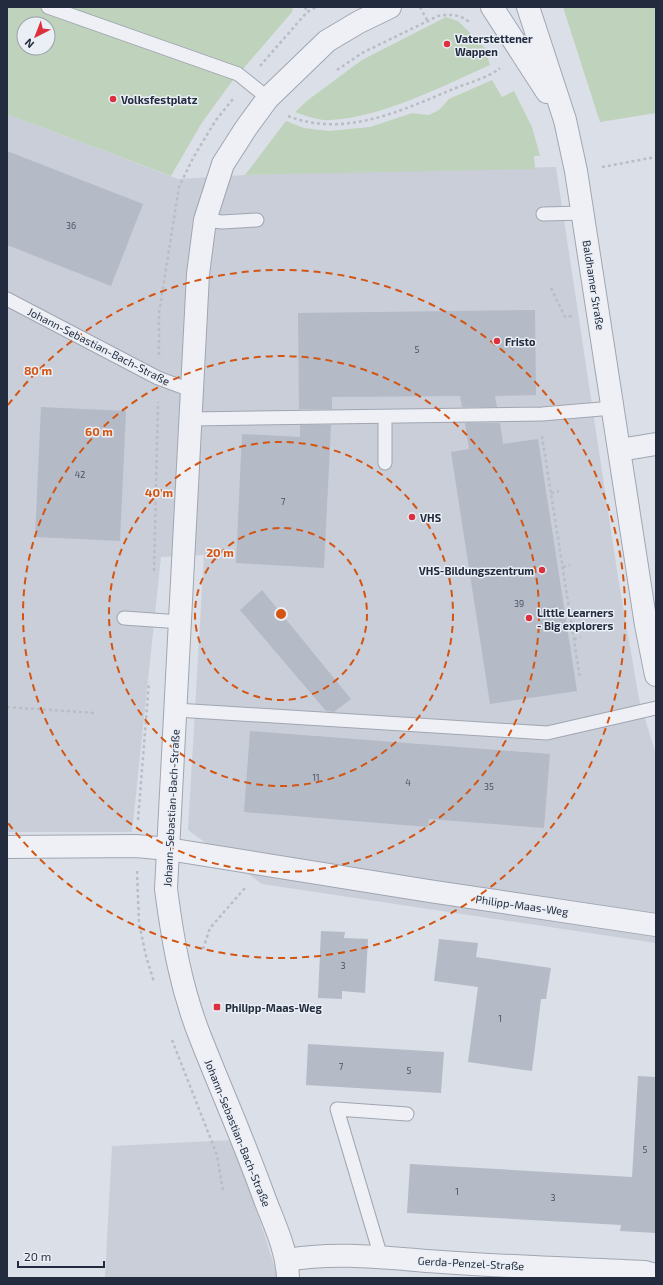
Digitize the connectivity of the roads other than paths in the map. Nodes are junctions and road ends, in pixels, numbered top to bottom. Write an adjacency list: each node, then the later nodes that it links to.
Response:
1 (48, 7): 6 (lane)
2 (390, 7): 5 (street, Johann-Sebastian-Bach-Straße)
3 (492, 7): 7 (street, Baldhamer Straße)
4 (528, 7): 7 (street, Baldhamer Straße)
5 (354, 14): 6 (street, Johann-Sebastian-Bach-Straße)
6 (268, 98): 10 (street, Johann-Sebastian-Bach-Straße)
7 (564, 120): 8 (street, Baldhamer Straße)
8 (583, 213): 9 (lane); 14 (street, Baldhamer Straße)
9 (543, 214)
10 (205, 220): 11 (lane); 13 (street, Johann-Sebastian-Bach-Straße)
11 (256, 220)
12 (7, 299): 13 (lane, Johann-Sebastian-Bach-Straße)
13 (193, 391): 16 (street, Johann-Sebastian-Bach-Straße)
14 (613, 408): 15 (lane); 18 (street, Baldhamer Straße)
15 (385, 417): 16 (lane); 19 (lane)
16 (191, 419): 21 (street, Johann-Sebastian-Bach-Straße)
17 (656, 444): 18 (street)
18 (620, 450): 22 (street, Baldhamer Straße)
19 (385, 463)
20 (124, 618): 21 (lane)
21 (181, 622): 24 (street, Johann-Sebastian-Bach-Straße)
22 (656, 675)
23 (656, 708): 24 (lane)
24 (176, 710): 26 (street, Johann-Sebastian-Bach-Straße)
25 (7, 847): 26 (street, Philipp-Maas-Weg)
26 (168, 849): 27 (street, Philipp-Maas-Weg); 30 (street, Johann-Sebastian-Bach-Straße)
27 (656, 925)
28 (408, 1114): 29 (lane)
29 (381, 1257): 30 (street, Gerda-Penzel-Straße); 31 (street, Gerda-Penzel-Straße)
30 (287, 1269)
31 (656, 1274)

